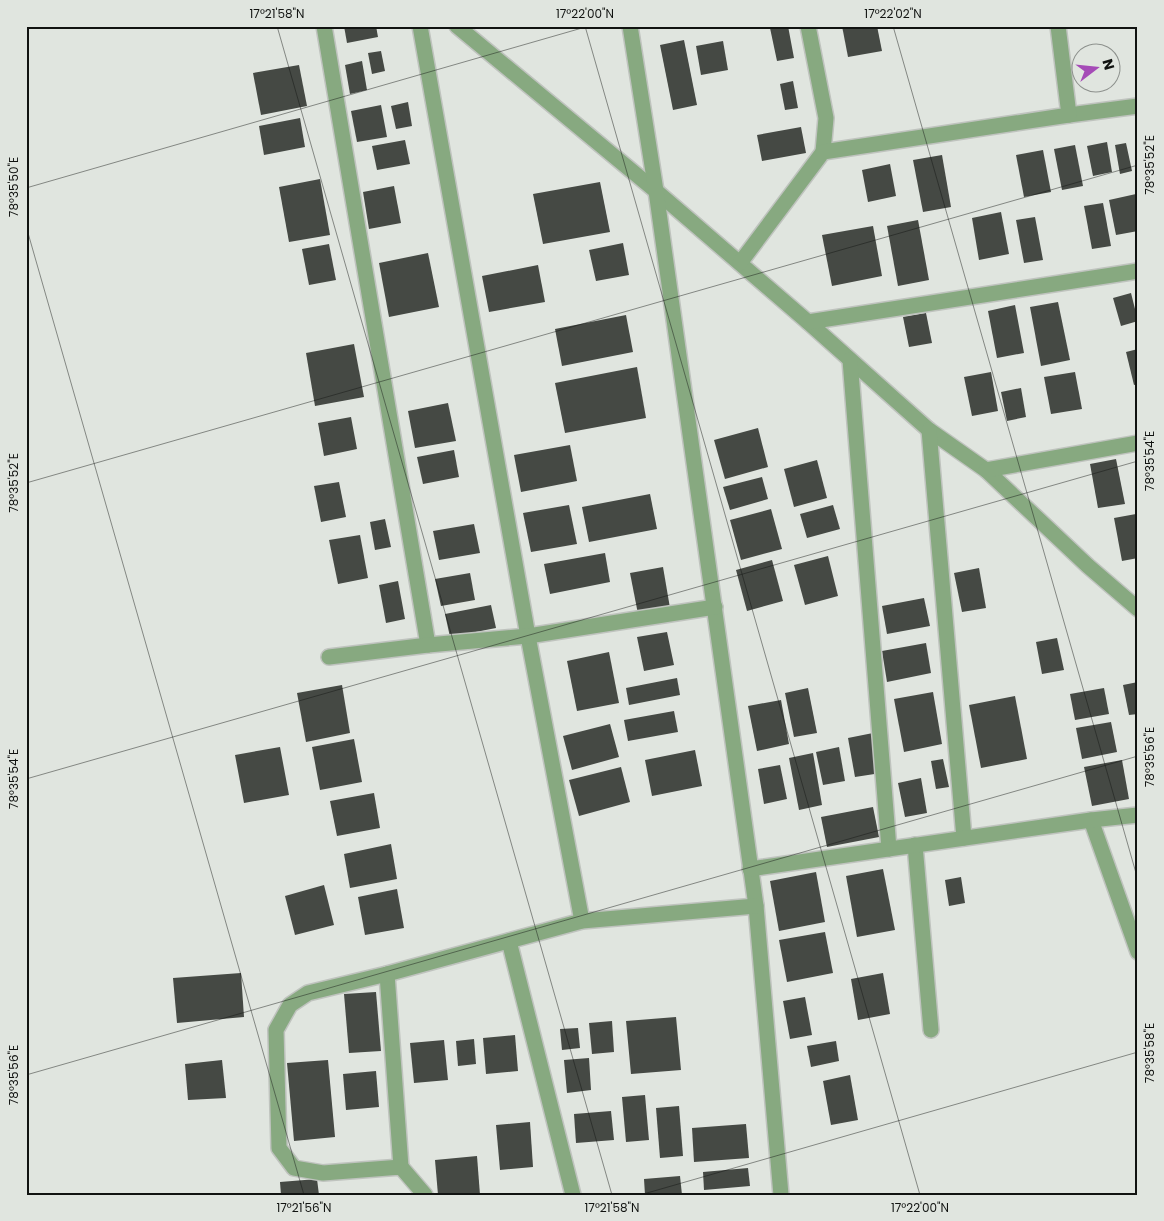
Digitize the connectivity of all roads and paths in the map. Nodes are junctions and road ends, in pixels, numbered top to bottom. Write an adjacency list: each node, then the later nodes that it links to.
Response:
1 (324, 26): 21 (street)
2 (420, 26): 20 (street)
3 (457, 26): 10 (street)
4 (630, 26): 10 (street)
5 (808, 26): 9 (street)
6 (1058, 26): 8 (street)
7 (1138, 106): 8 (street)
8 (1069, 115): 9 (street)
9 (823, 152): 11 (street)
10 (656, 191): 11 (street); 18 (street)
11 (740, 263): 13 (street)
12 (1138, 271): 13 (street)
13 (808, 322): 14 (street)
14 (850, 360): 15 (street); 27 (street)
15 (930, 430): 17 (street); 25 (street)
16 (1138, 443): 17 (street)
17 (986, 470): 19 (street)
18 (715, 607): 20 (street); 28 (street)
19 (1137, 608)
20 (528, 636): 21 (street); 30 (street)
21 (428, 645): 22 (street)
22 (329, 657)
23 (1138, 815): 24 (street)
24 (1091, 820): 25 (street); 32 (street)
25 (964, 838): 26 (street)
26 (915, 845): 27 (street); 34 (street)
27 (889, 849): 28 (street)
28 (750, 869): 29 (street)
29 (756, 906): 30 (street); 38 (street)
30 (582, 921): 31 (street)
31 (509, 941): 33 (street); 37 (street)
32 (1138, 952)
33 (387, 974): 35 (street); 35 (street)
34 (931, 1030)
35 (401, 1167): 36 (street)
36 (425, 1195)
37 (573, 1195)
38 (781, 1195)

